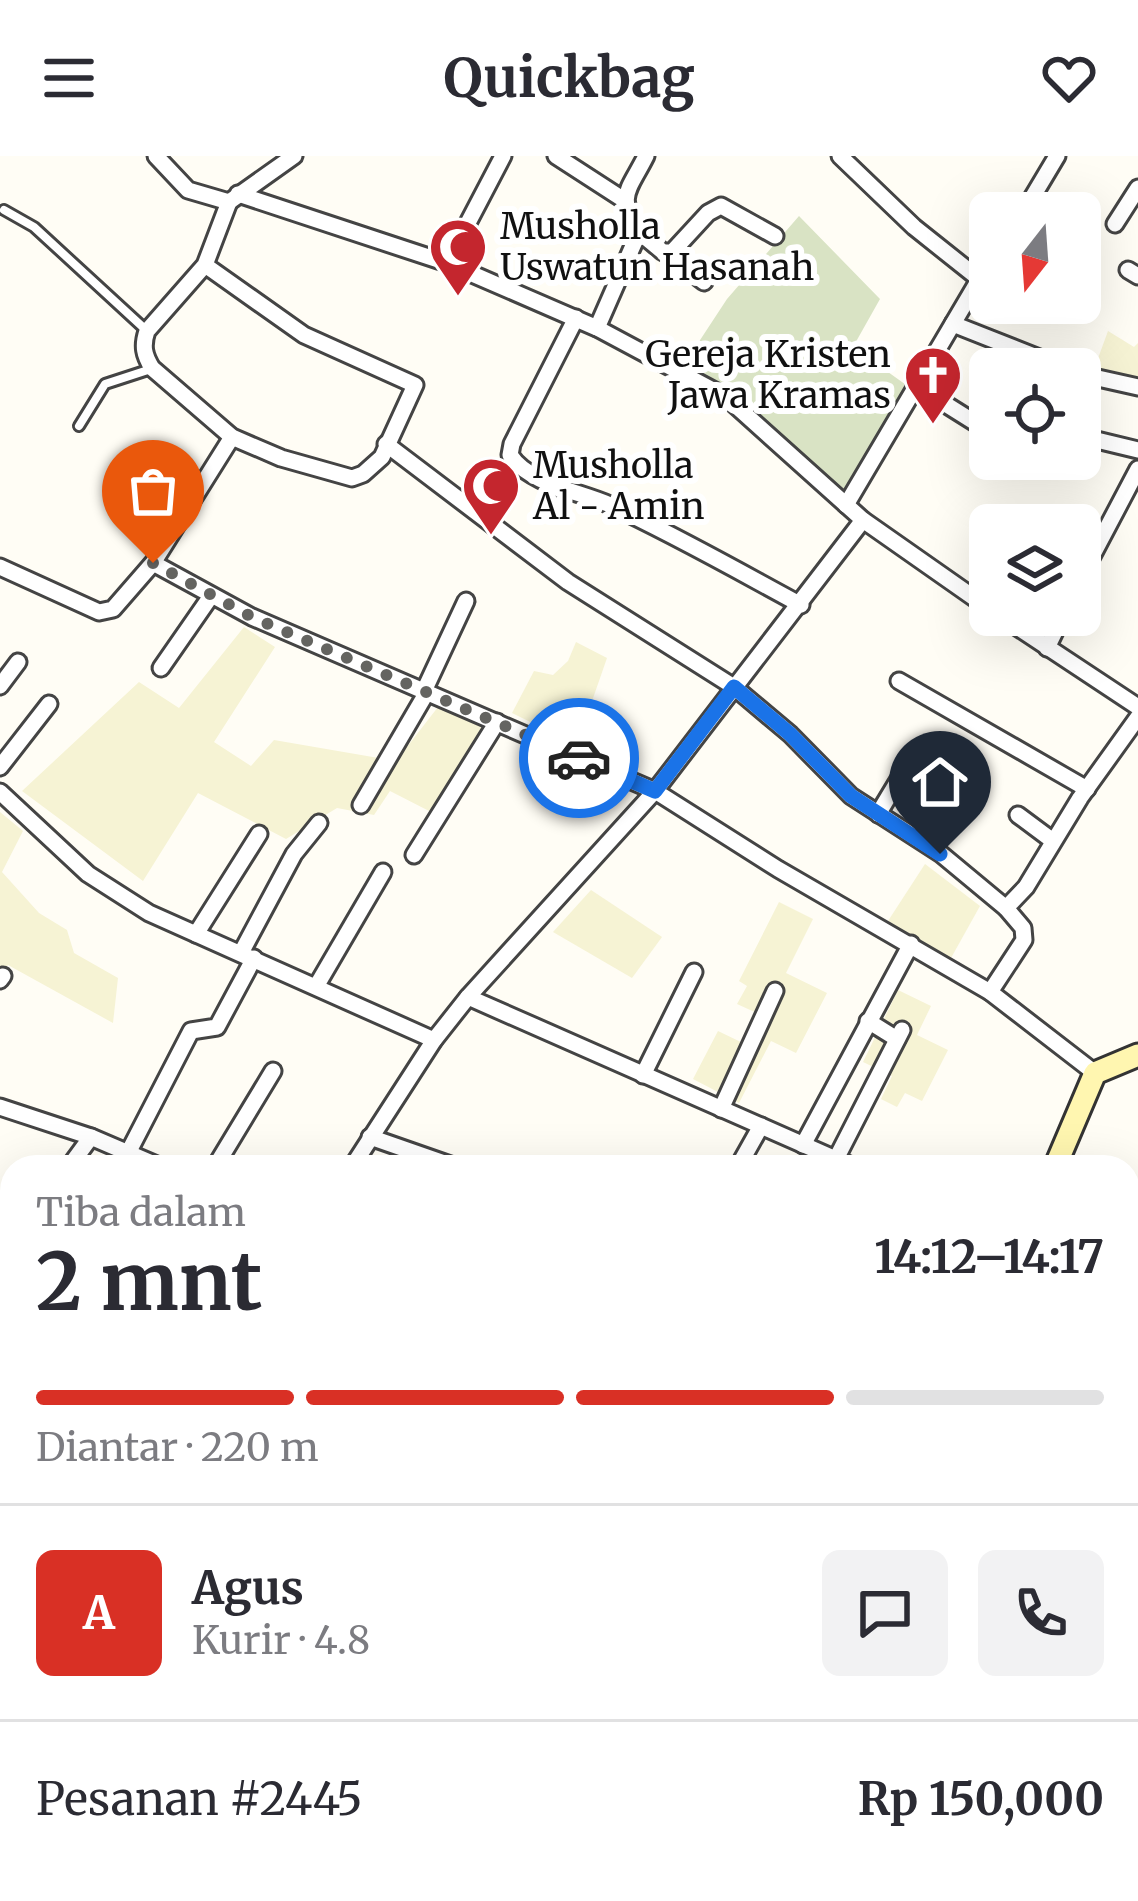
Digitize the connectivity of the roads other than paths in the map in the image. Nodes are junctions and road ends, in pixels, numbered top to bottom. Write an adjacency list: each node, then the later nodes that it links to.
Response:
1 (156, 156): 10 (street)
2 (295, 156): 10 (street)
3 (503, 156): 17 (street)
4 (556, 156): 11 (street)
5 (646, 156): 11 (street)
6 (839, 156): 19 (street)
7 (1057, 156): 9 (street)
8 (1138, 188): 13 (street)
9 (1036, 192)
10 (234, 198): 17 (street); 18 (street)
11 (624, 204): 14 (street)
12 (4, 210): 25 (lane)
13 (1115, 224)
14 (639, 232): 16 (street); 24 (street)
15 (775, 236): 16 (street)
16 (666, 253): 20 (street)
17 (446, 263): 22 (street)
18 (205, 265): 25 (street); 35 (street)
19 (969, 270)
20 (704, 282)
21 (969, 295): 23 (street)
22 (576, 318): 24 (street); 46 (street)
23 (952, 324): 26 (street); 29 (street)
24 (597, 328): 38 (street)
25 (147, 331): 27 (street)
26 (1013, 348)
27 (152, 368): 32 (lane); 33 (street)
28 (1101, 379): 30 (street)
29 (915, 385): 31 (street); 38 (street)
30 (1138, 387)
31 (969, 419)
32 (79, 426)
33 (232, 437): 35 (street); 41 (street)
34 (1101, 441): 36 (street)
35 (386, 444): 54 (street)
36 (1138, 450)
37 (1138, 469): 40 (street)
38 (846, 505): 39 (street)
39 (863, 520): 43 (street); 46 (street)
40 (1101, 539)
41 (153, 563): 42 (street); 44 (street)
42 (0, 567)
43 (969, 594)
44 (211, 596): 51 (street); 55 (street)
45 (466, 601): 55 (street)
46 (801, 605): 54 (street)
47 (1030, 636): 49 (street)
48 (1053, 636): 49 (street)
49 (1047, 648): 57 (street)
50 (18, 662): 53 (street)
51 (161, 668)
52 (899, 681): 62 (street)
53 (0, 686)
54 (734, 687): 63 (street); 66 (street)
55 (426, 692): 59 (street); 65 (street)
56 (50, 704): 61 (street)
57 (1138, 707)
58 (1138, 717): 62 (street)
59 (497, 722): 63 (street); 71 (street)
60 (914, 756): 66 (street)
61 (0, 767)
62 (1088, 789): 70 (street)
63 (655, 791): 75 (street); 81 (street)
64 (0, 792): 74 (street)
65 (361, 805)
66 (878, 814): 73 (street)
67 (1018, 815): 70 (street)
68 (319, 823): 76 (street)
69 (259, 834): 74 (street)
70 (1053, 841): 73 (street)
71 (414, 855)
72 (383, 872): 78 (street)
73 (1006, 908): 80 (street)
74 (196, 934): 76 (street)
75 (910, 944): 80 (street); 82 (street)
76 (247, 956): 78 (street); 94 (street)
77 (694, 972): 87 (street)
78 (317, 985): 83 (street)
79 (775, 991): 89 (street)
80 (990, 992): 86 (street)
81 (468, 997): 83 (street); 87 (street)
82 (868, 1021): 93 (street); 102 (street)
83 (434, 1040): 92 (street)
84 (1138, 1054): 86 (main road)
85 (273, 1071): 97 (street)
86 (1095, 1073): 103 (main road)
87 (643, 1075): 89 (street)
88 (0, 1107): 91 (street)
89 (721, 1109): 90 (street)
90 (761, 1126): 93 (street); 100 (street)
91 (91, 1137): 94 (street); 95 (street)
92 (370, 1137): 98 (street); 99 (street)
93 (803, 1145): 101 (street)
94 (128, 1153): 96 (street)
95 (78, 1155)
96 (133, 1155)
97 (221, 1155)
98 (359, 1155)
99 (422, 1155)
100 (745, 1155)
101 (827, 1155)
102 (838, 1155)
103 (1060, 1155)

